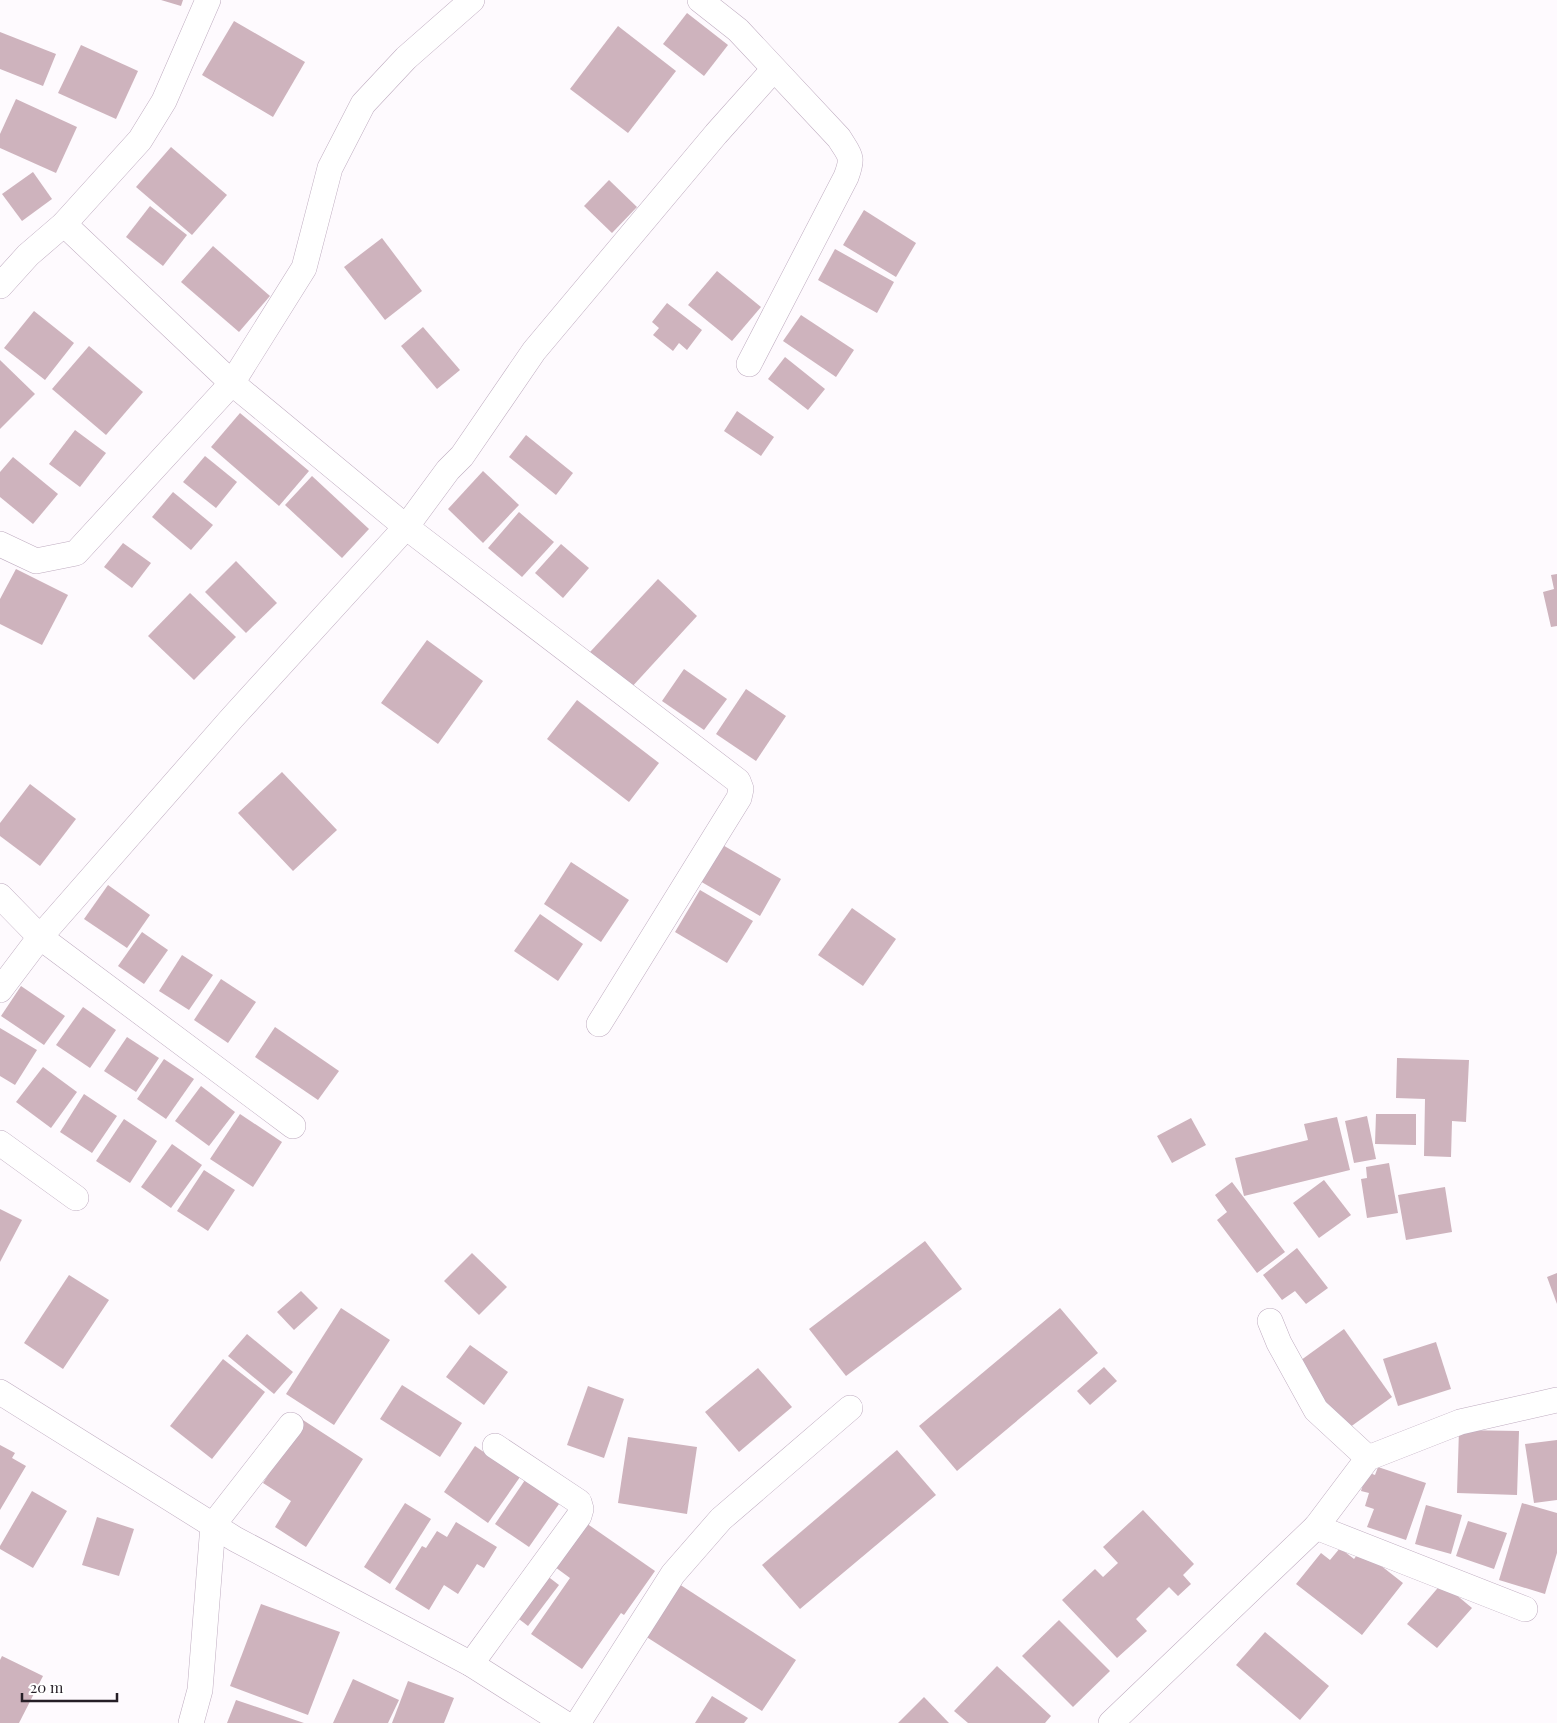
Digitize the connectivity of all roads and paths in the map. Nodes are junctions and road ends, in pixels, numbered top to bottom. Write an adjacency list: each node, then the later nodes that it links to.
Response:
1 (208, 0): 5 (street)
2 (472, 0): 8 (street)
3 (700, 0): 4 (street)
4 (774, 69): 7 (street); 9 (street)
5 (64, 224): 6 (street); 8 (street)
6 (0, 286)
7 (750, 364)
8 (232, 383): 9 (street); 10 (street)
9 (406, 528): 12 (street); 14 (street)
10 (0, 544)
11 (0, 896): 12 (street)
12 (40, 937): 13 (street); 15 (street)
13 (0, 990)
14 (599, 1024)
15 (293, 1126)
16 (0, 1143): 17 (street)
17 (76, 1198)
18 (1270, 1321): 24 (street)
19 (0, 1392): 25 (street)
20 (1557, 1400): 24 (street)
21 (850, 1408): 31 (street)
22 (291, 1425): 25 (street)
23 (495, 1446): 28 (street)
24 (1368, 1458): 26 (street)
25 (213, 1525): 28 (street); 29 (street)
26 (1316, 1527): 27 (street); 32 (street)
27 (1525, 1609)
28 (471, 1664): 30 (street)
29 (191, 1723)
30 (564, 1723)
31 (578, 1723)
32 (1111, 1723)

